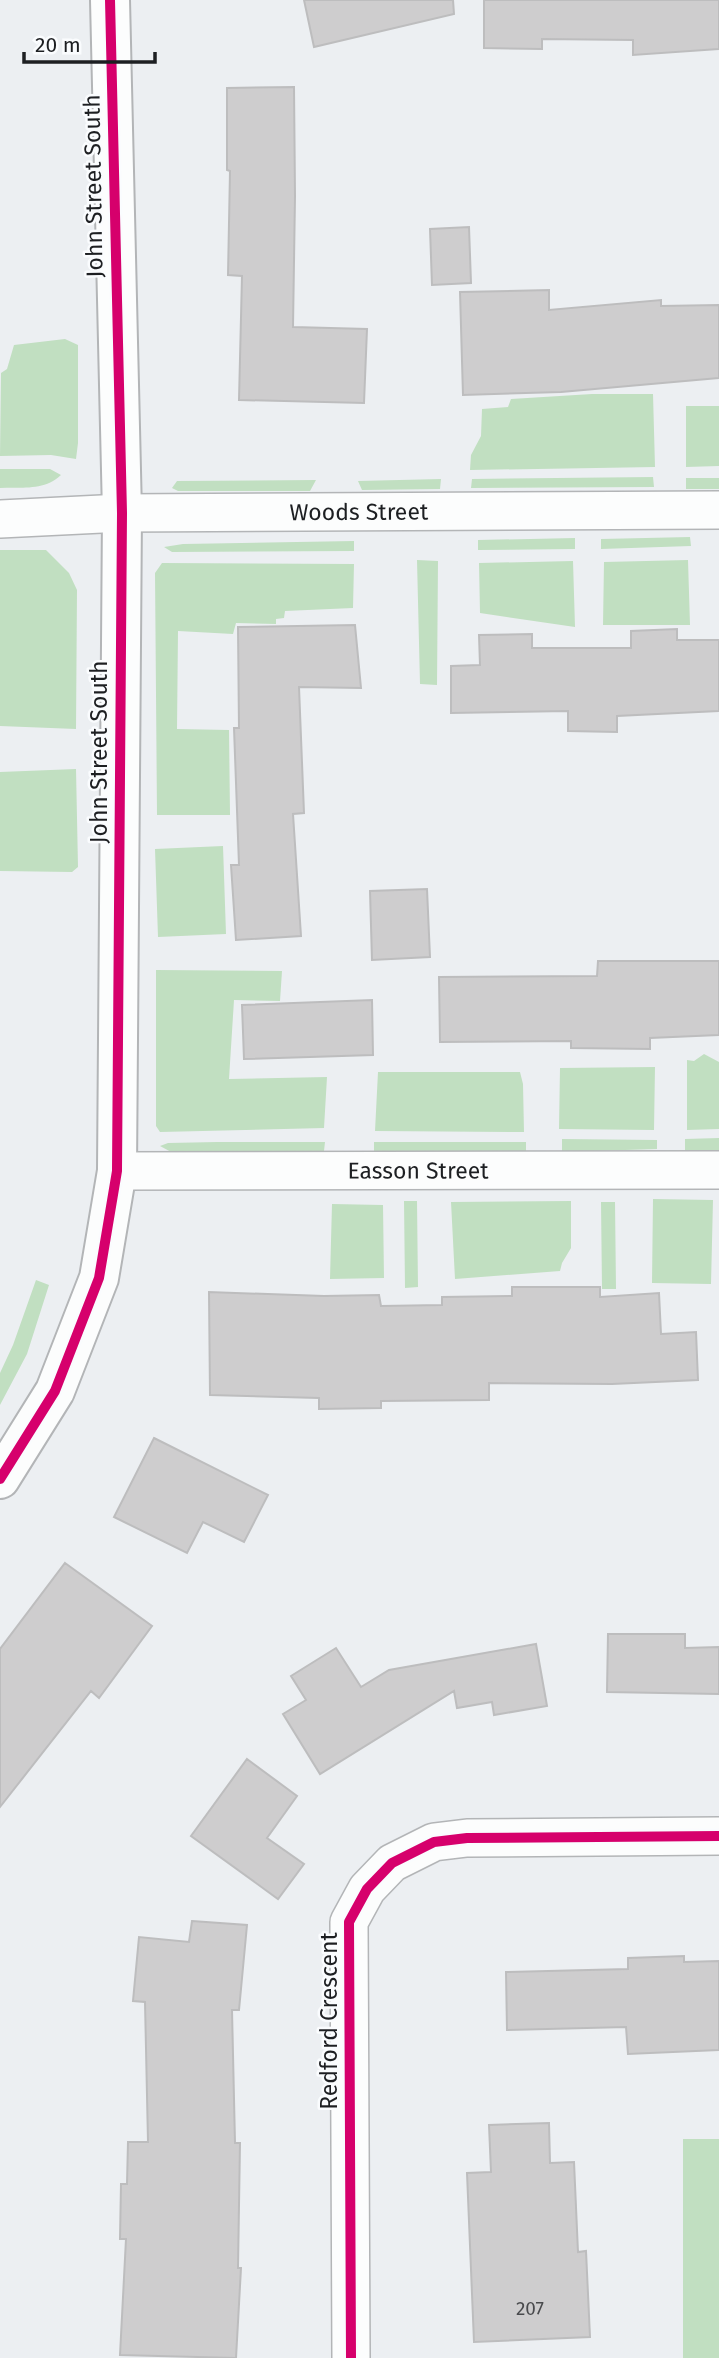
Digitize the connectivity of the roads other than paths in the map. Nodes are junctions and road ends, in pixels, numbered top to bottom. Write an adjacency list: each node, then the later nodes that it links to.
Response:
1 (110, 0): 3 (street, John Street South)
2 (719, 510): 3 (street, Woods Street)
3 (122, 513): 4 (street, Woods Street); 6 (street, John Street South)
4 (0, 519)
5 (719, 1170): 6 (street, Easson Street)
6 (117, 1171): 7 (street, John Street South)
7 (0, 1479)
8 (719, 1836): 9 (street, Redford Crescent)
9 (351, 2358)

